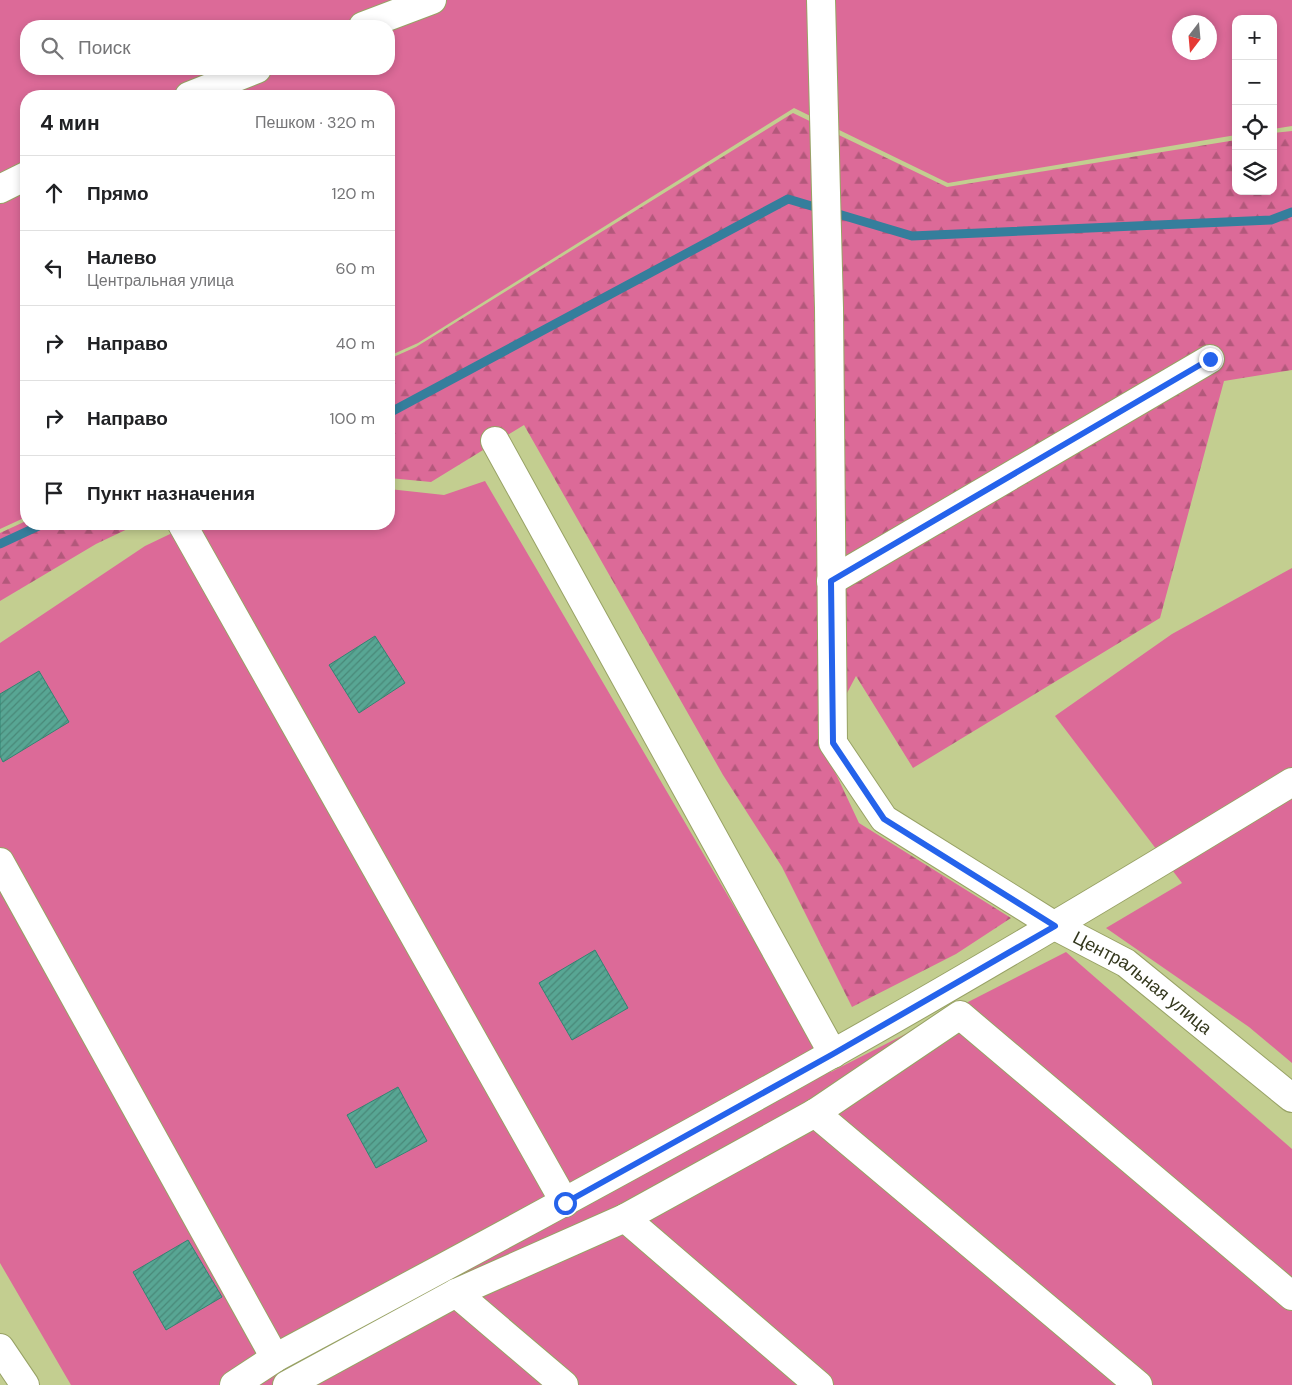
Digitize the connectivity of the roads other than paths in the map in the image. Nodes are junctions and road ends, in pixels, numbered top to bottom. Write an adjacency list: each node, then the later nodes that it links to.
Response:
1 (432, 0): 3 (street)
2 (821, 0): 11 (street)
3 (379, 20)
4 (242, 75): 5 (street)
5 (204, 90)
6 (20, 179): 7 (street)
7 (0, 189)
8 (1210, 359): 11 (street)
9 (495, 441): 15 (street)
10 (185, 530): 18 (street)
11 (831, 581): 14 (street, Центральная улица)
12 (1292, 782): 14 (street)
13 (0, 862): 23 (street)
14 (1055, 926): 15 (street); 16 (street, Центральная улица)
15 (833, 1054): 18 (street)
16 (1292, 1098)
17 (815, 1113): 19 (street); 21 (street); 29 (street)
18 (565, 1203): 23 (street)
19 (625, 1218): 20 (street); 28 (street)
20 (456, 1293): 26 (street); 27 (street)
21 (1292, 1296)
22 (0, 1348): 24 (street)
23 (275, 1358): 25 (street)
24 (25, 1385)
25 (234, 1385)
26 (287, 1385)
27 (564, 1385)
28 (819, 1385)
29 (1138, 1385)

